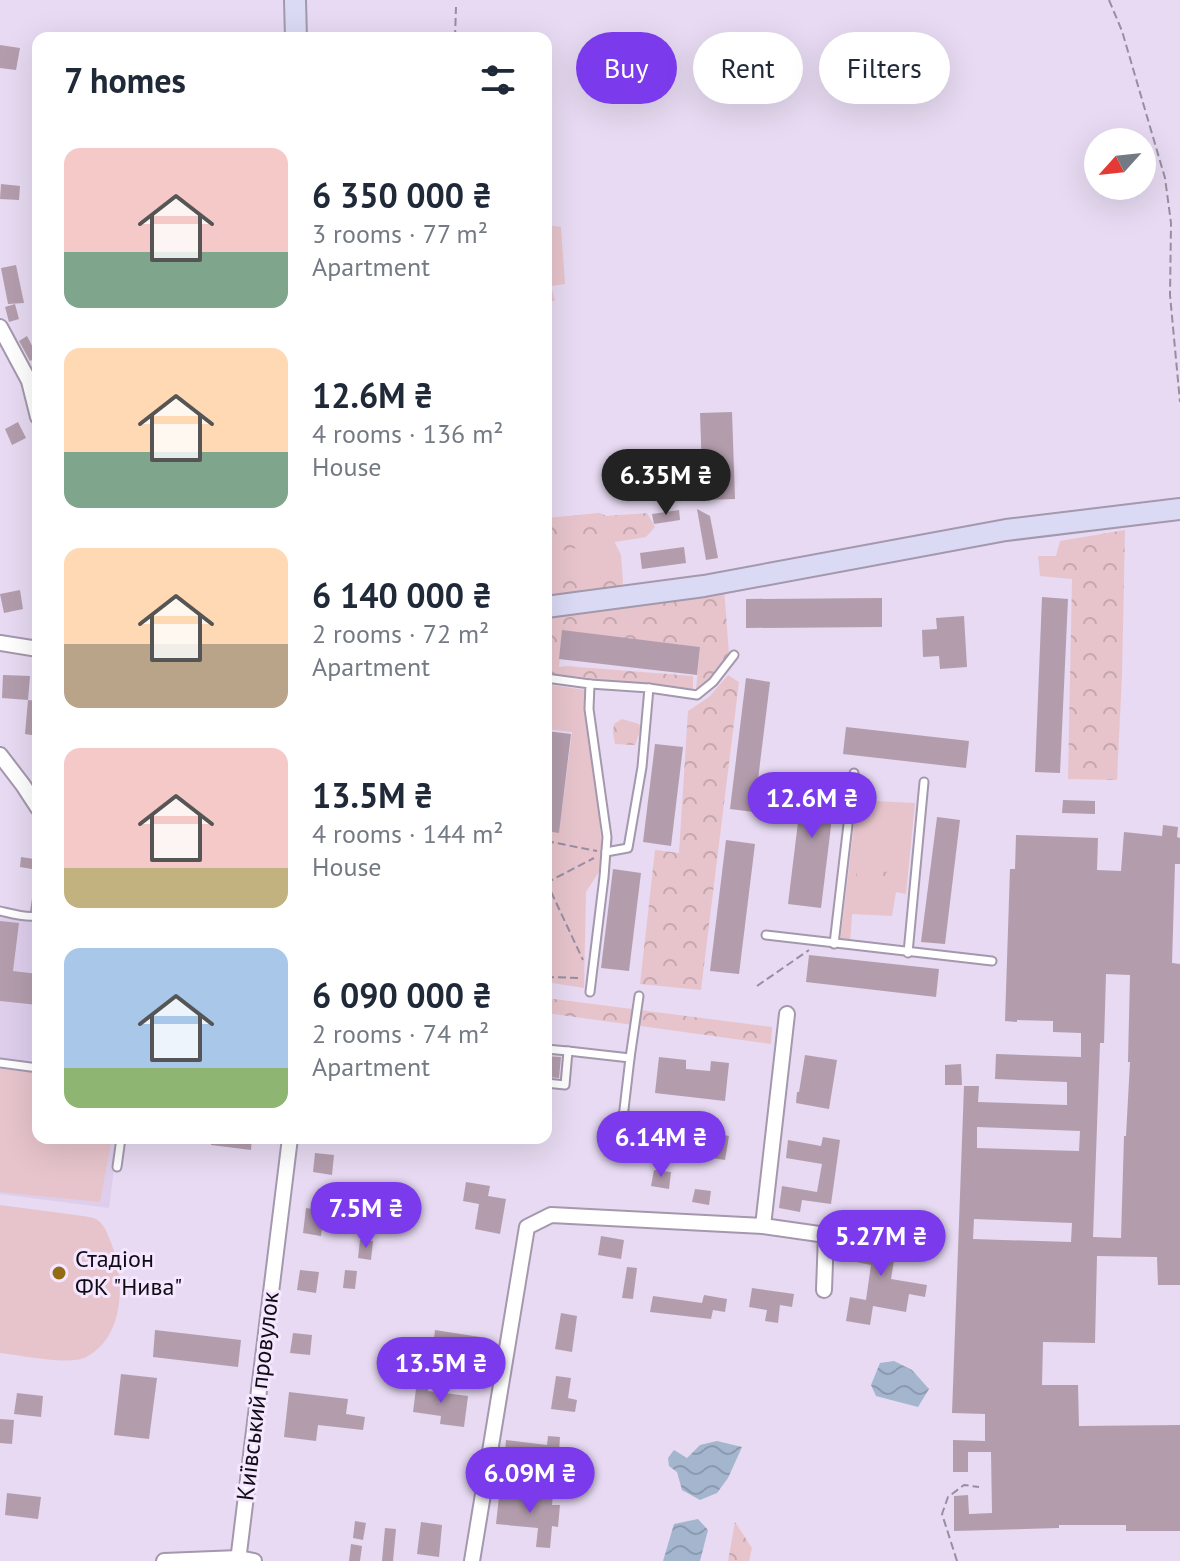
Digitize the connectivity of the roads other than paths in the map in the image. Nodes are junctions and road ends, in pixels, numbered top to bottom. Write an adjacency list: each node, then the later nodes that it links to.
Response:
1 (295, 0): 2 (street)
2 (296, 32)
3 (0, 327): 4 (street)
4 (32, 393)
5 (1180, 509): 6 (street)
6 (552, 606)
7 (0, 643): 8 (street)
8 (32, 648)
9 (734, 655): 12 (lane)
10 (552, 679): 11 (lane)
11 (590, 684): 12 (lane); 17 (lane)
12 (649, 688): 17 (lane)
13 (0, 755): 16 (street)
14 (854, 773): 21 (lane)
15 (924, 782): 22 (lane)
16 (32, 799)
17 (606, 852): 24 (lane)
18 (0, 911): 19 (lane)
19 (32, 917)
20 (766, 935): 21 (lane)
21 (834, 944): 22 (lane)
22 (908, 953): 23 (lane)
23 (992, 961)
24 (590, 992)
25 (639, 996): 29 (lane)
26 (787, 1014): 37 (street)
27 (552, 1050): 28 (lane)
28 (568, 1051): 29 (lane); 32 (lane)
29 (630, 1058): 33 (lane)
30 (0, 1063): 31 (lane)
31 (32, 1067)
32 (552, 1084)
33 (621, 1135)
34 (120, 1144): 36 (lane)
35 (289, 1144): 39 (street, Київський провулок)
36 (117, 1167)
37 (763, 1226): 38 (street); 41 (street)
38 (824, 1290)
39 (244, 1560): 40 (street, Київський провулок)
40 (164, 1561)
41 (472, 1561)

